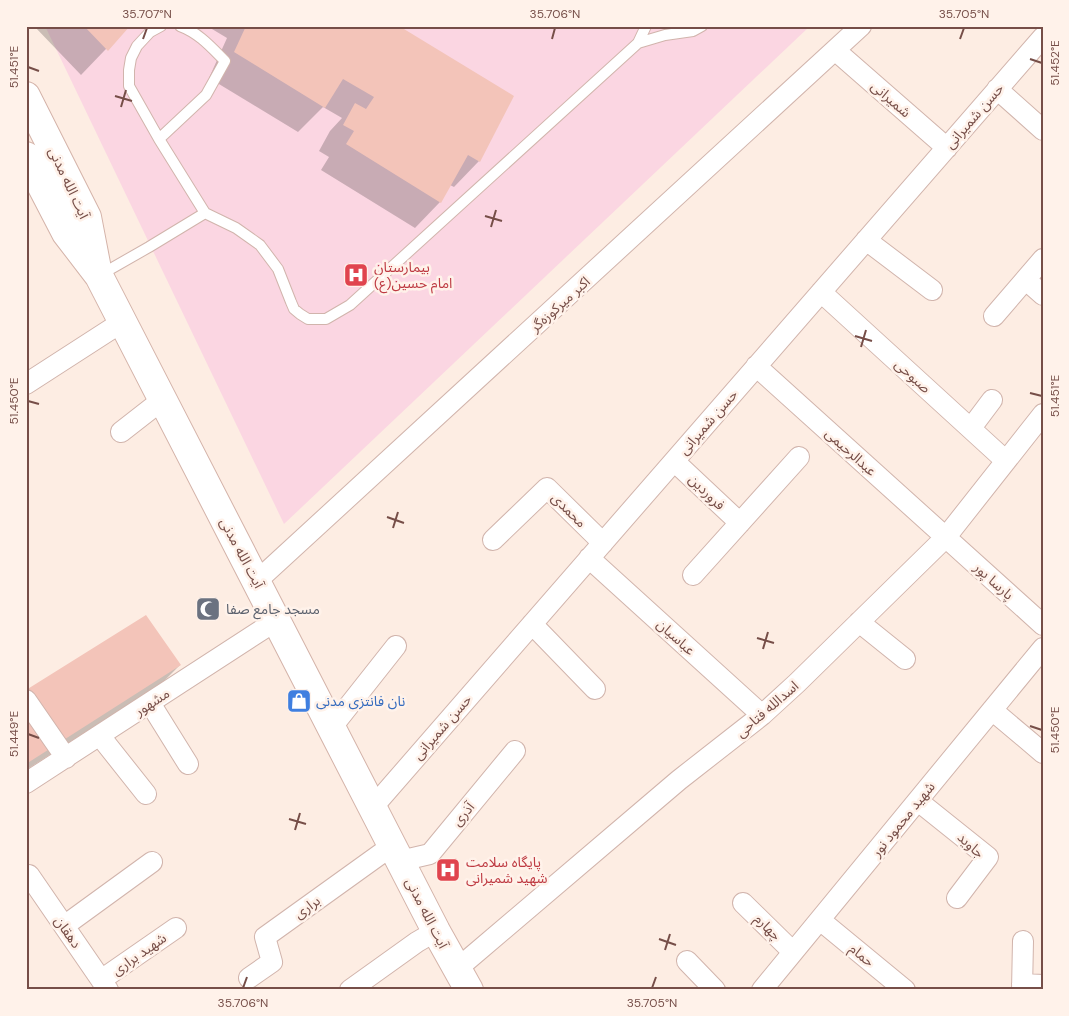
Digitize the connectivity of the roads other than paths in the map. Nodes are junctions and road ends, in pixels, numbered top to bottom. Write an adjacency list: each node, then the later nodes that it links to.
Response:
1 (161, 26): 12 (lane)
2 (180, 26): 12 (lane)
3 (646, 26): 7 (lane)
4 (702, 26): 7 (lane)
5 (861, 26): 8 (street, اکبر میرکوزه‌گر)
6 (1043, 37): 9 (street, حسن شمیرانی)
7 (638, 43): 15 (lane)
8 (836, 51): 13 (street, شمیرانی); 41 (street, اکبر میرکوزه‌گر)
9 (997, 89): 11 (street); 13 (street, حسن شمیرانی)
10 (27, 98): 18 (main road, آیت الله مدنی)
11 (1043, 130)
12 (159, 140): 15 (lane)
13 (947, 148): 16 (street, حسن شمیرانی)
14 (26, 156): 18 (main road, آیت الله مدنی)
15 (204, 213): 18 (lane)
16 (866, 240): 20 (street); 21 (street, حسن شمیرانی)
17 (1043, 260): 19 (street)
18 (99, 276): 24 (main road, آیت الله مدنی)
19 (1026, 280): 22 (street); 23 (street)
20 (932, 290)
21 (821, 292): 25 (street, حسن شمیرانی); 30 (street, صبوحی)
22 (1043, 294)
23 (994, 316)
24 (122, 322): 26 (street); 27 (main road, آیت الله مدنی)
25 (756, 366): 33 (street, حسن شمیرانی); 36 (street, عبدالرحیمی)
26 (26, 384)
27 (162, 400): 31 (street); 41 (main road, آیت الله مدنی)
28 (992, 400): 30 (street)
29 (1043, 414): 34 (street, اسدالله فتاحی)
30 (971, 428): 34 (street, صبوحی)
31 (121, 432)
32 (800, 457): 35 (street)
33 (674, 460): 35 (street, فروردین); 38 (street, حسن شمیرانی)
34 (1006, 461): 36 (street, اسدالله فتاحی)
35 (740, 523): 40 (street)
36 (946, 537): 43 (street, اسدالله فتاحی); 45 (street, پارسا پور)
37 (493, 540): 38 (street, محمدی)
38 (603, 543): 39 (street, حسن شمیرانی)
39 (589, 558): 44 (street, حسن شمیرانی); 53 (street, عباسیان)
40 (693, 574)
41 (257, 581): 42 (main road, آیت الله مدنی)
42 (277, 620): 51 (street, مشهور); 54 (main road, آیت الله مدنی)
43 (859, 622): 48 (street); 53 (street, اسدالله فتاحی)
44 (532, 624): 49 (street); 63 (street, حسن شمیرانی)
45 (1043, 625)
46 (396, 646): 54 (street)
47 (1043, 648): 52 (street, شهید محمود نور)
48 (905, 659)
49 (596, 690)
50 (26, 700): 58 (street)
51 (150, 703): 55 (street, مشهور); 59 (street)
52 (992, 710): 57 (street); 62 (street, شهید محمود نور)
53 (762, 715): 77 (street, اسدالله فتاحی)
54 (332, 727): 63 (main road, آیت الله مدنی)
55 (100, 736): 58 (street, مشهور); 61 (street)
56 (515, 751): 64 (street, آذری)
57 (1043, 753)
58 (66, 758): 60 (street, مشهور)
59 (188, 764)
60 (26, 783)
61 (146, 794)
62 (918, 801): 67 (street, جاوید); 69 (street, شهید محمود نور)
63 (373, 807): 64 (main road, آیت الله مدنی)
64 (397, 853): 72 (main road, آیت الله مدنی); 76 (street, براری)
65 (152, 862): 70 (street)
66 (28, 875): 70 (street, دهقان)
67 (957, 898)
68 (743, 903): 74 (street, چهارم)
69 (820, 920): 74 (street, شهید محمود نور); 84 (street, حمام)
70 (64, 926): 78 (street, دهقان)
71 (176, 928): 78 (street, شهید براری)
72 (436, 931): 77 (main road, آیت الله مدنی); 81 (street)
73 (1023, 941): 80 (street)
74 (793, 952): 83 (street, شهید محمود نور)
75 (687, 961): 82 (street)
76 (249, 978)
77 (463, 979)
78 (105, 985)
79 (1043, 985): 80 (street)
80 (1022, 987)
81 (350, 990)
82 (714, 990)
83 (762, 990)
84 (905, 990)

